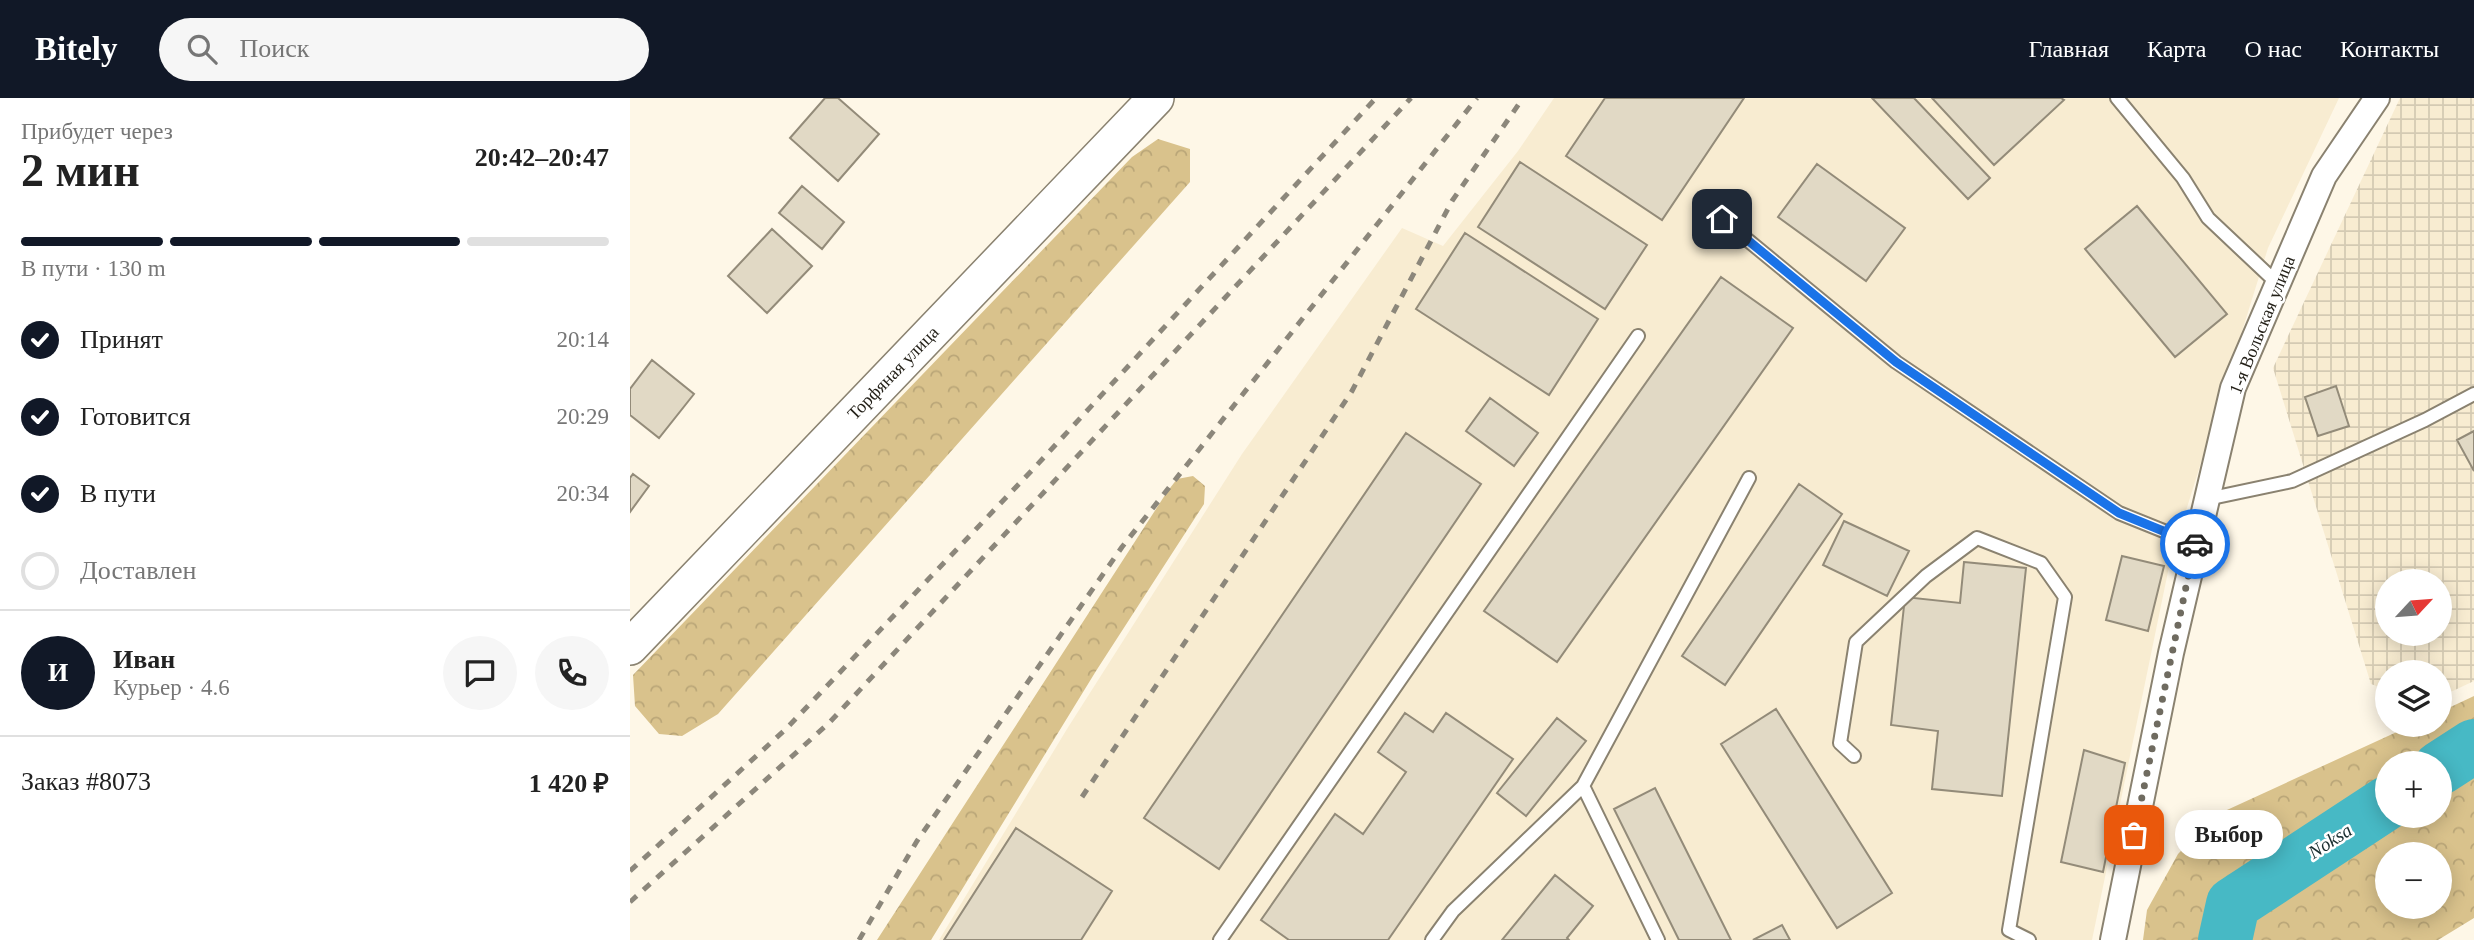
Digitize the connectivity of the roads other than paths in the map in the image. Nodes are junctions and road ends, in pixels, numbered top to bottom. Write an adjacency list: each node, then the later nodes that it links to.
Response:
1 (1156, 98): 11 (street, Торфяная улица)
2 (2117, 98): 5 (lane)
3 (2377, 98): 5 (street, 1-я Вольская улица)
4 (1722, 219): 10 (lane)
5 (2278, 284): 9 (street, 1-я Вольская улица)
6 (1638, 335): 14 (lane)
7 (2474, 394): 9 (lane)
8 (1749, 478): 13 (lane)
9 (2207, 499): 10 (street, 1-я Вольская улица)
10 (2196, 544): 18 (street, 1-я Вольская улица)
11 (630, 647)
12 (1854, 756): 17 (lane)
13 (1583, 786): 15 (lane); 16 (lane)
14 (1220, 940)
15 (1433, 940)
16 (1658, 940)
17 (2029, 940)
18 (2113, 940)

